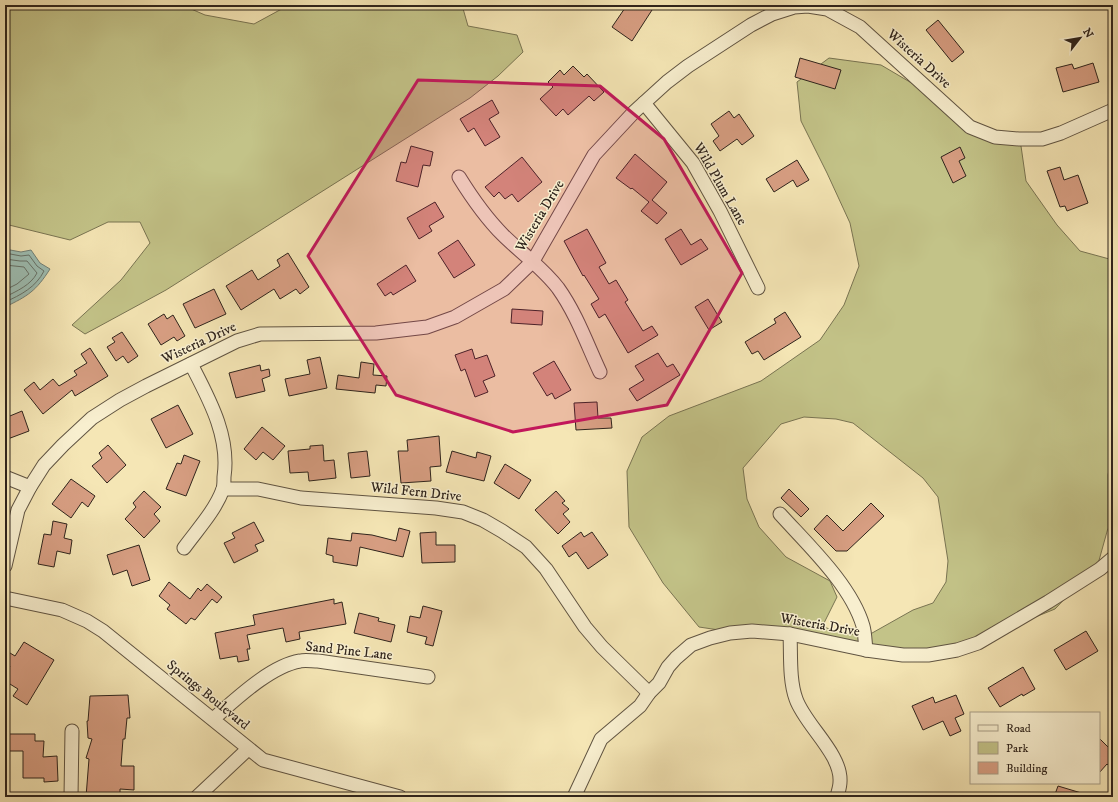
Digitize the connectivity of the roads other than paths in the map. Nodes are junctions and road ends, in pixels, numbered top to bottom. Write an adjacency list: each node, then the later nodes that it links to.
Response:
1 (644, 103): 2 (street, Wisteria Drive); 4 (street, Wisteria Drive); 5 (street, Wild Plum Lane)
2 (1113, 110)
3 (459, 177): 4 (street)
4 (533, 261): 6 (street, Wisteria Drive); 7 (street)
5 (758, 288)
6 (191, 364): 9 (street, Wisteria Drive); 10 (street)
7 (600, 372)
8 (5, 477): 9 (street)
9 (30, 487): 14 (street, Wisteria Drive)
10 (223, 489): 12 (street); 19 (street, Wild Fern Drive)
11 (780, 514): 17 (street)
12 (184, 548)
13 (1113, 558): 17 (street, Wisteria Drive)
14 (5, 566)
15 (5, 598): 20 (street, Springs Boulevard)
16 (790, 634): 17 (street, Wisteria Drive); 19 (street, Wisteria Drive); 27 (street)
17 (866, 650)
18 (428, 677): 20 (street, Sand Pine Lane)
19 (649, 693): 26 (street, Wisteria Drive)
20 (213, 719): 22 (street, Springs Boulevard)
21 (72, 731): 23 (street)
22 (248, 749): 24 (street); 25 (street, Springs Boulevard)
23 (71, 797)
24 (197, 797)
25 (400, 797)
26 (574, 797)
27 (837, 797)

